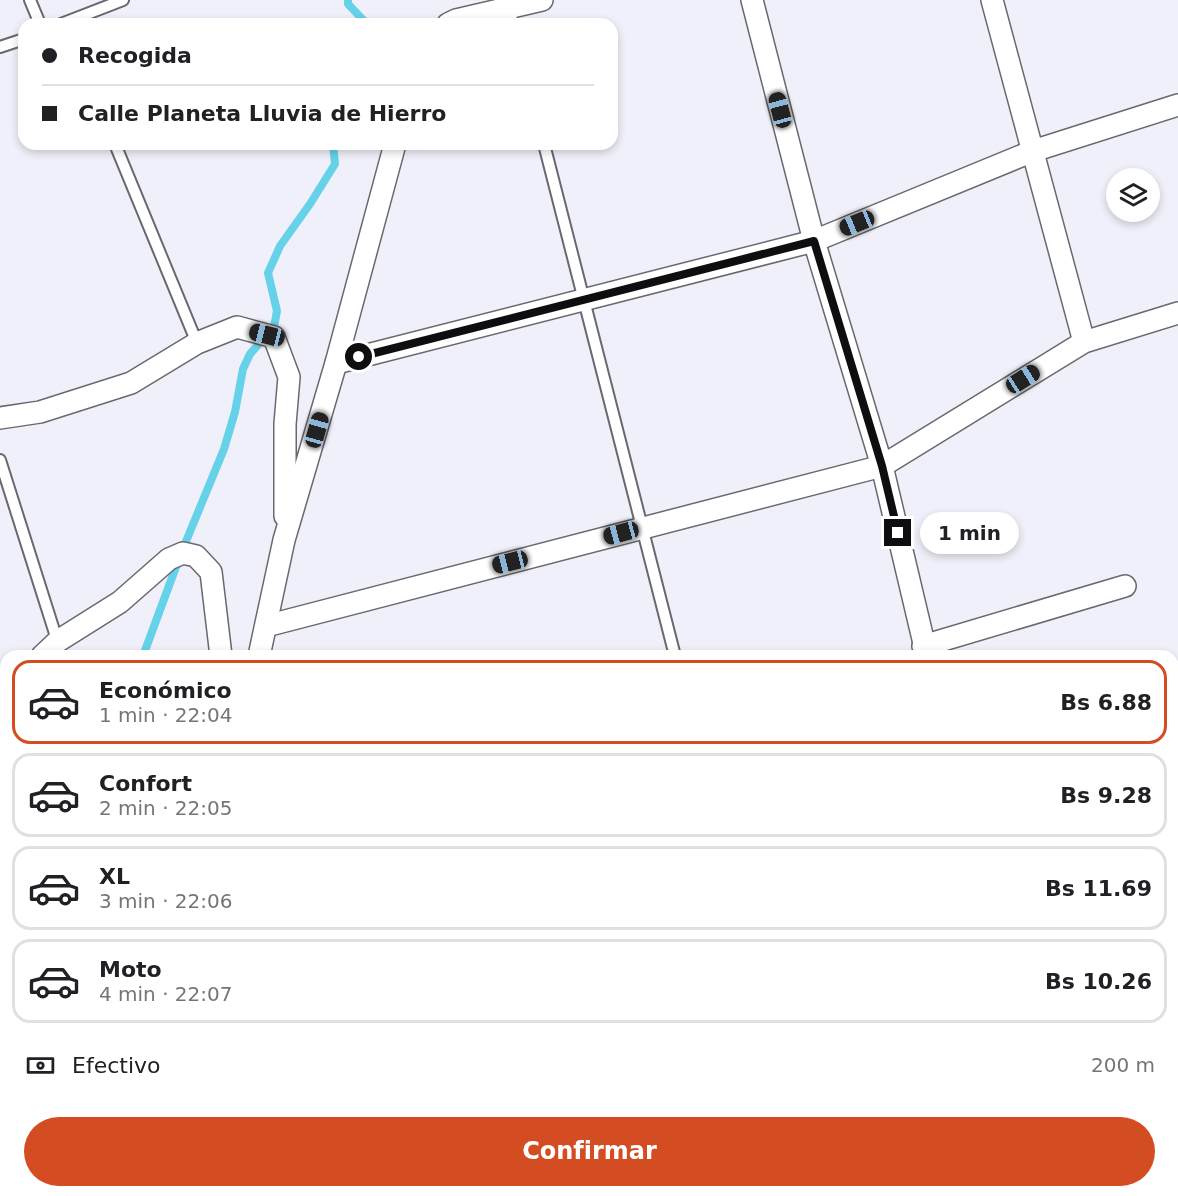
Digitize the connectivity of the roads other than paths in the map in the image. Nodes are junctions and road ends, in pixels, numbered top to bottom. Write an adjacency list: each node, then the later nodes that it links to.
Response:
1 (30, 0): 7 (lane)
2 (123, 0): 8 (lane)
3 (542, 0): 6 (street)
4 (752, 0): 17 (street)
5 (992, 0): 16 (street)
6 (511, 16): 9 (street)
7 (38, 18)
8 (77, 18)
9 (484, 18)
10 (18, 41): 11 (lane)
11 (0, 47)
12 (1178, 105): 16 (street)
13 (117, 150): 21 (lane)
14 (393, 150): 22 (street)
15 (546, 150): 18 (lane)
16 (1033, 151): 17 (street); 20 (street)
17 (814, 241): 18 (street); 25 (street)
18 (584, 300): 22 (street); 26 (lane)
19 (1178, 313): 20 (street)
20 (1084, 342): 25 (street)
21 (197, 343): 23 (street); 27 (street)
22 (336, 363): 27 (street)
23 (0, 418)
24 (0, 460): 30 (lane)
25 (882, 466): 26 (street); 34 (street)
26 (643, 527): 29 (street); 33 (lane)
27 (284, 540): 29 (street)
28 (1125, 586): 35 (street)
29 (266, 626): 32 (street)
30 (57, 648): 31 (street)
31 (220, 650)
32 (260, 650)
33 (674, 650)
34 (925, 650)
35 (928, 650)

